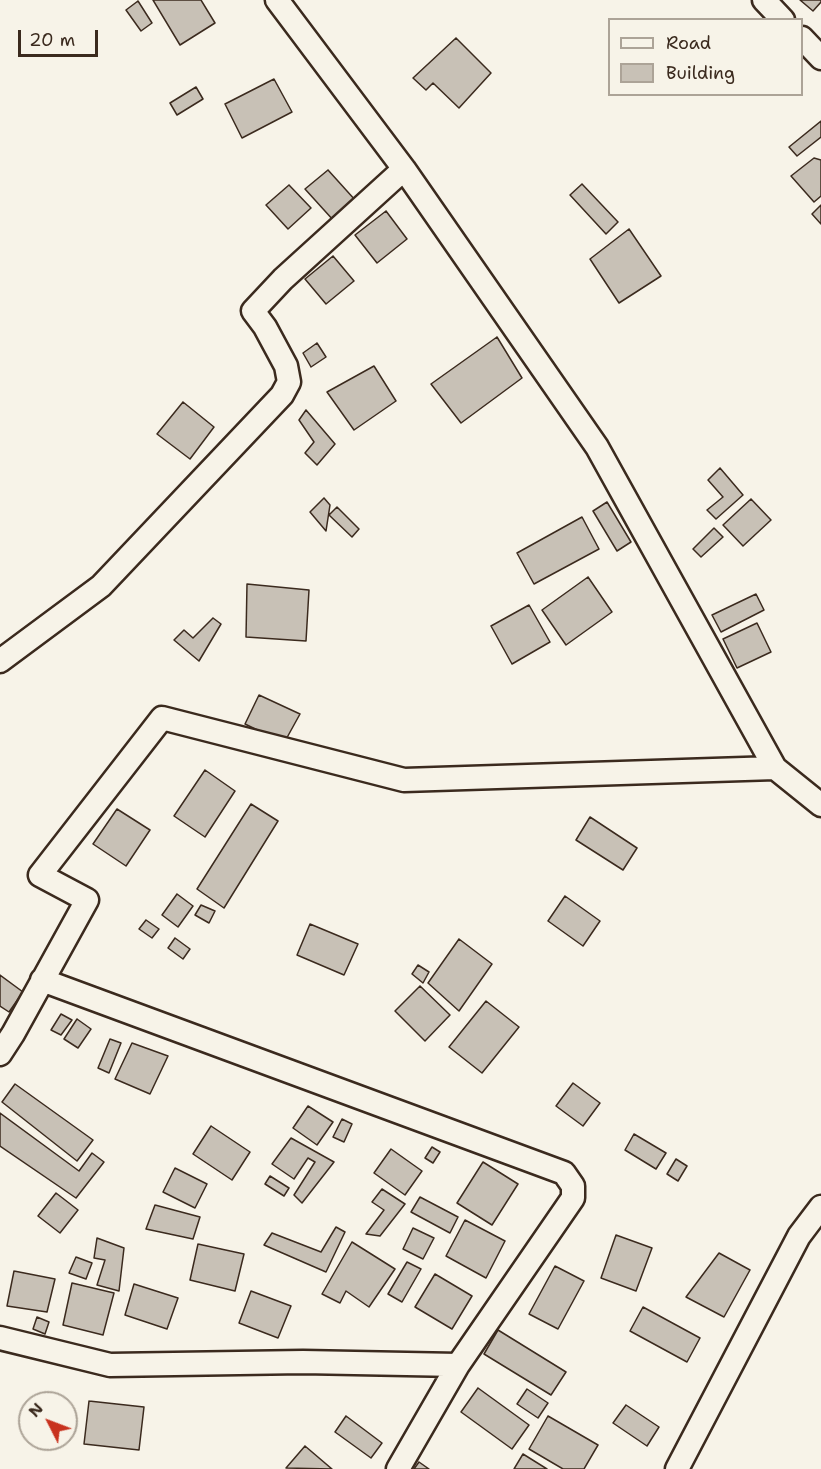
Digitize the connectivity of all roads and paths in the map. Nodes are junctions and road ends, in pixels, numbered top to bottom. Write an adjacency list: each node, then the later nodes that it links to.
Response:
1 (277, 0): 4 (street)
2 (764, 0): 3 (street)
3 (781, 18)
4 (404, 169): 5 (street); 6 (street)
5 (0, 661)
6 (775, 768): 7 (street); 8 (street)
7 (821, 805)
8 (42, 980): 9 (street); 12 (street)
9 (0, 1054)
10 (821, 1207): 14 (street)
11 (0, 1338): 12 (street)
12 (458, 1365): 13 (street)
13 (398, 1469)
14 (677, 1469)

